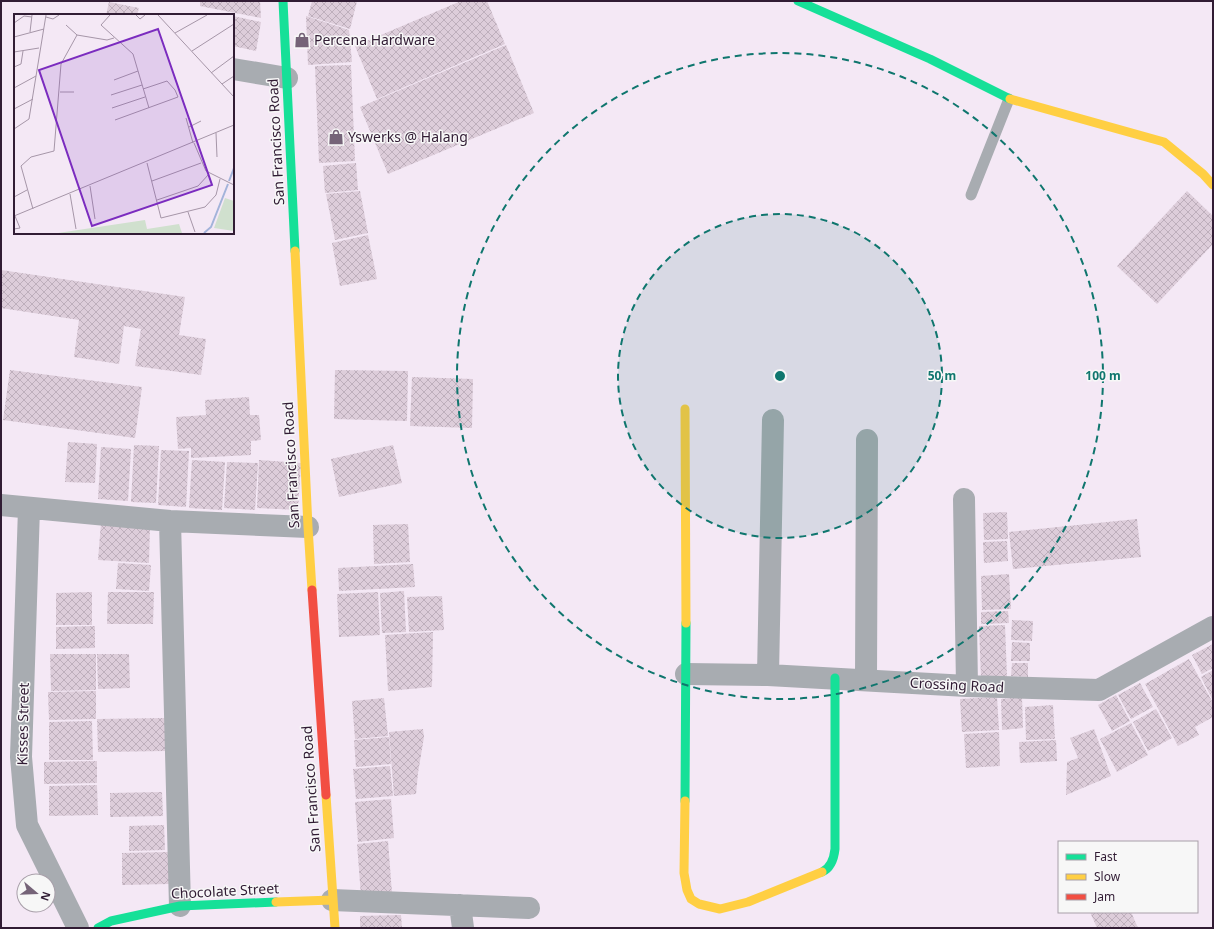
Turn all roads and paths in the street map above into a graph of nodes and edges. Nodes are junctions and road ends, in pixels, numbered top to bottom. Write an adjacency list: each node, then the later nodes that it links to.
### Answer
1 (283, 1): 4 (street, San Francisco Road)
2 (798, 1): 5 (street)
3 (234, 68): 4 (street)
4 (287, 78): 15 (street, San Francisco Road)
5 (1009, 99): 6 (street); 7 (lane)
6 (1213, 185)
7 (971, 195)
8 (684, 409): 17 (street)
9 (773, 420): 18 (street)
10 (867, 440): 20 (street)
11 (964, 498): 21 (street)
12 (1, 506): 13 (street)
13 (29, 508): 14 (street); 26 (street, Kisses Street)
14 (170, 521): 15 (street); 24 (street)
15 (308, 527): 22 (street, San Francisco Road)
16 (1213, 627): 21 (street, Crossing Road)
17 (686, 674): 18 (street, Crossing Road); 19 (street)
18 (768, 675): 19 (street, Crossing Road)
19 (835, 678): 20 (street, Crossing Road)
20 (866, 680): 21 (street, Crossing Road)
21 (967, 686)
22 (332, 900): 23 (street); 24 (street, Chocolate Street); 28 (street, San Francisco Road)
23 (460, 905): 25 (street); 29 (street)
24 (180, 906): 27 (street, Chocolate Street)
25 (529, 908)
26 (78, 928)
27 (98, 928)
28 (335, 928)
29 (463, 928)

